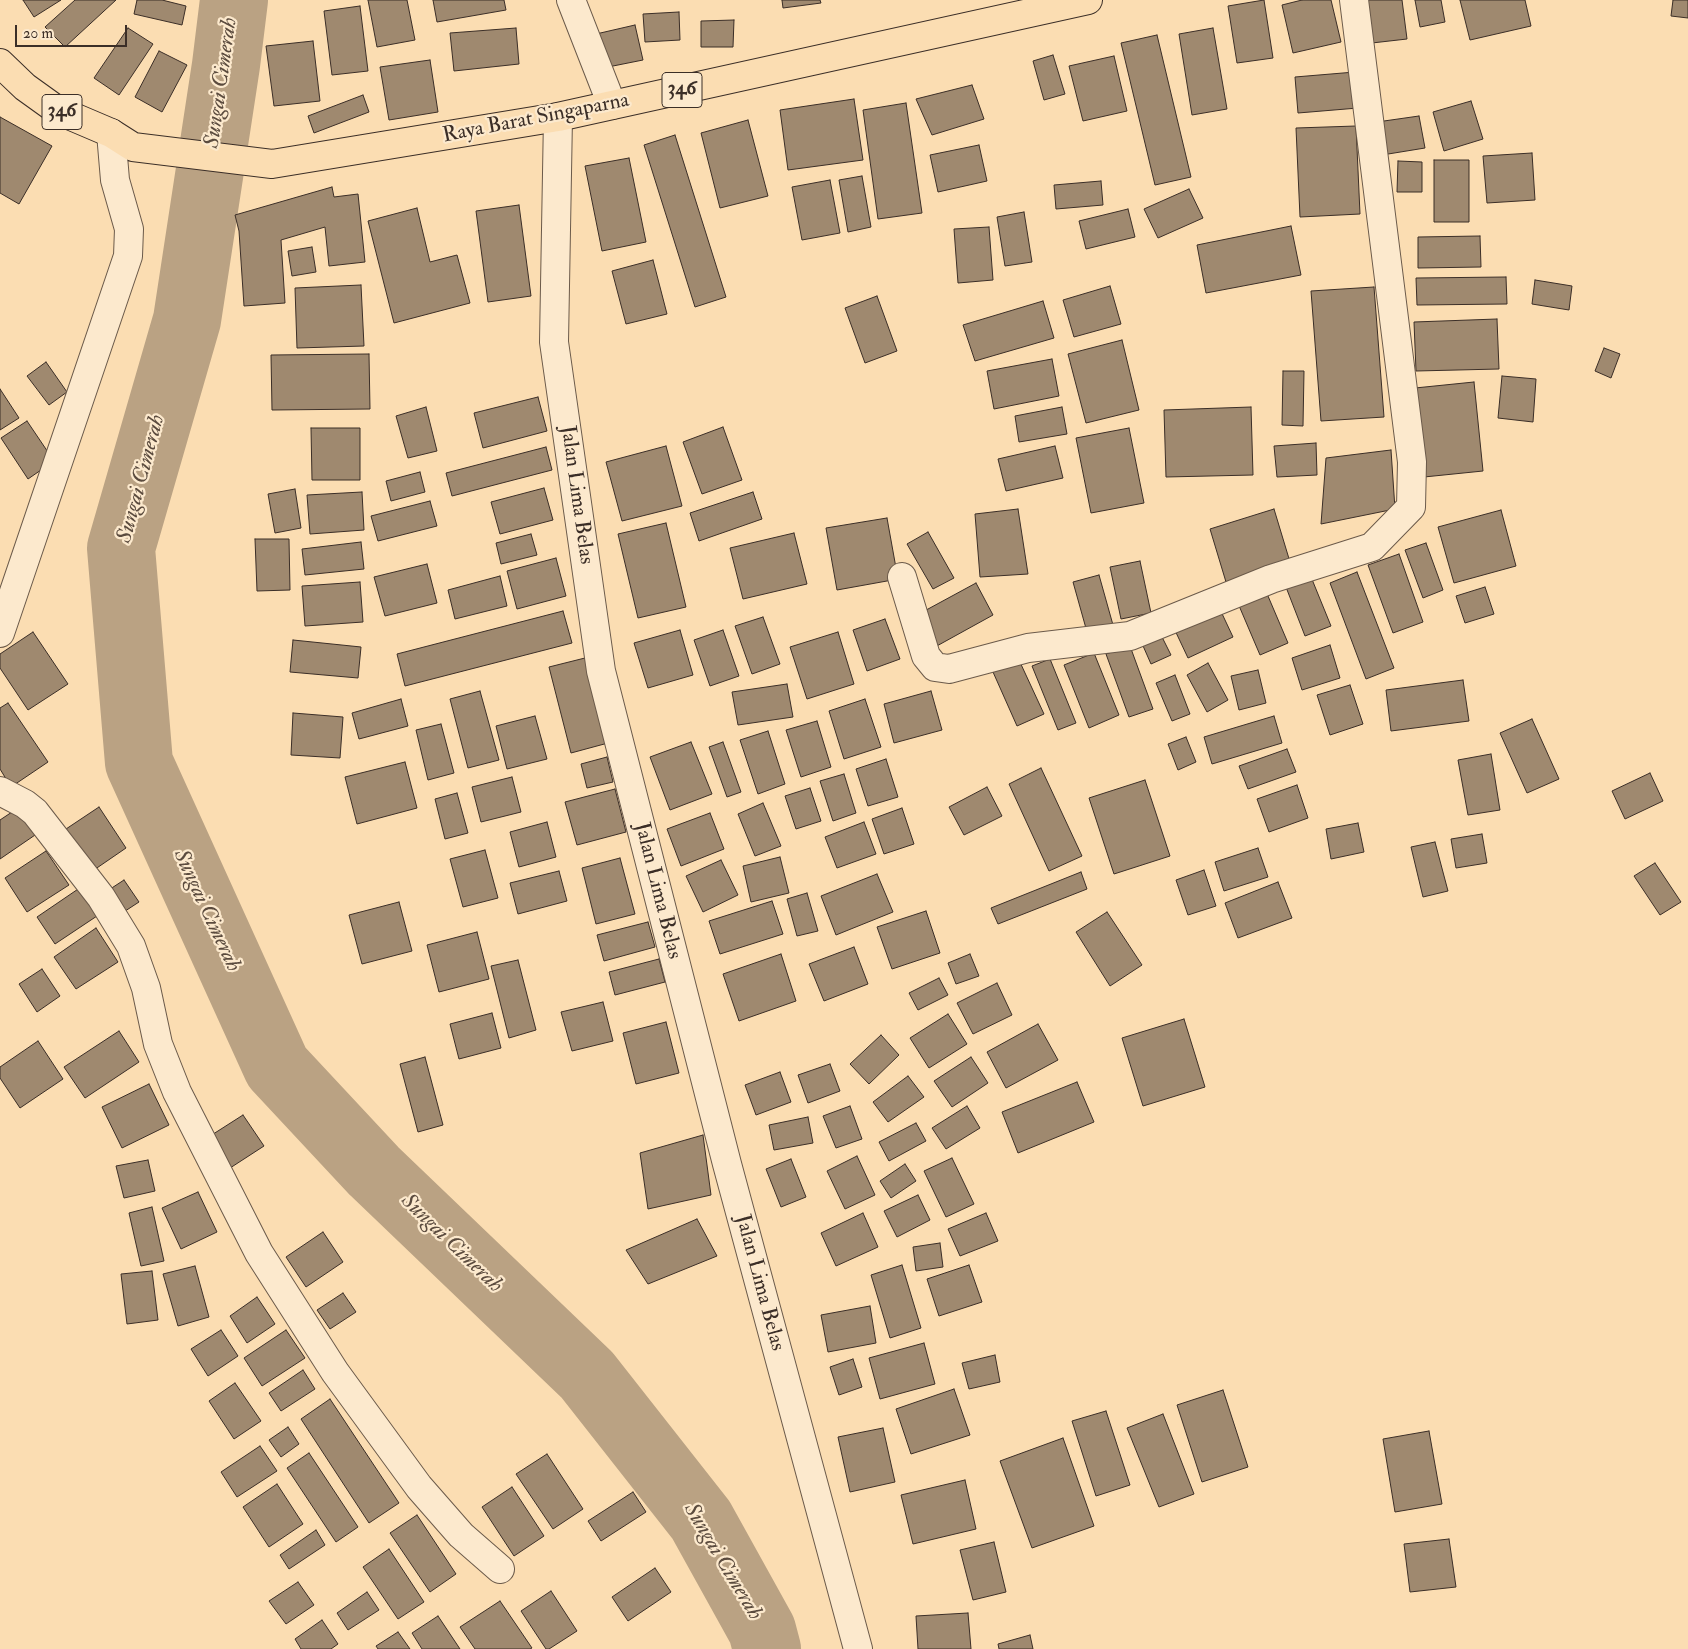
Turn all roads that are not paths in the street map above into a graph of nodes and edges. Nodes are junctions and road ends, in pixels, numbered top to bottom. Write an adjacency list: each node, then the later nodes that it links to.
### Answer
1 (571, 0): 5 (street)
2 (1088, 0): 5 (main road, Raya Barat Singaparna / 346)
3 (1354, 0): 8 (street)
4 (0, 63): 7 (main road, Raya Barat Singaparna / 346)
5 (612, 105): 6 (main road, Raya Barat Singaparna / 346)
6 (558, 117): 7 (main road, Raya Barat Singaparna / 346); 12 (street, Jalan Lima Belas)
7 (122, 140): 9 (street)
8 (902, 576)
9 (0, 633)
10 (0, 790): 11 (street)
11 (500, 1569)
12 (858, 1649)

